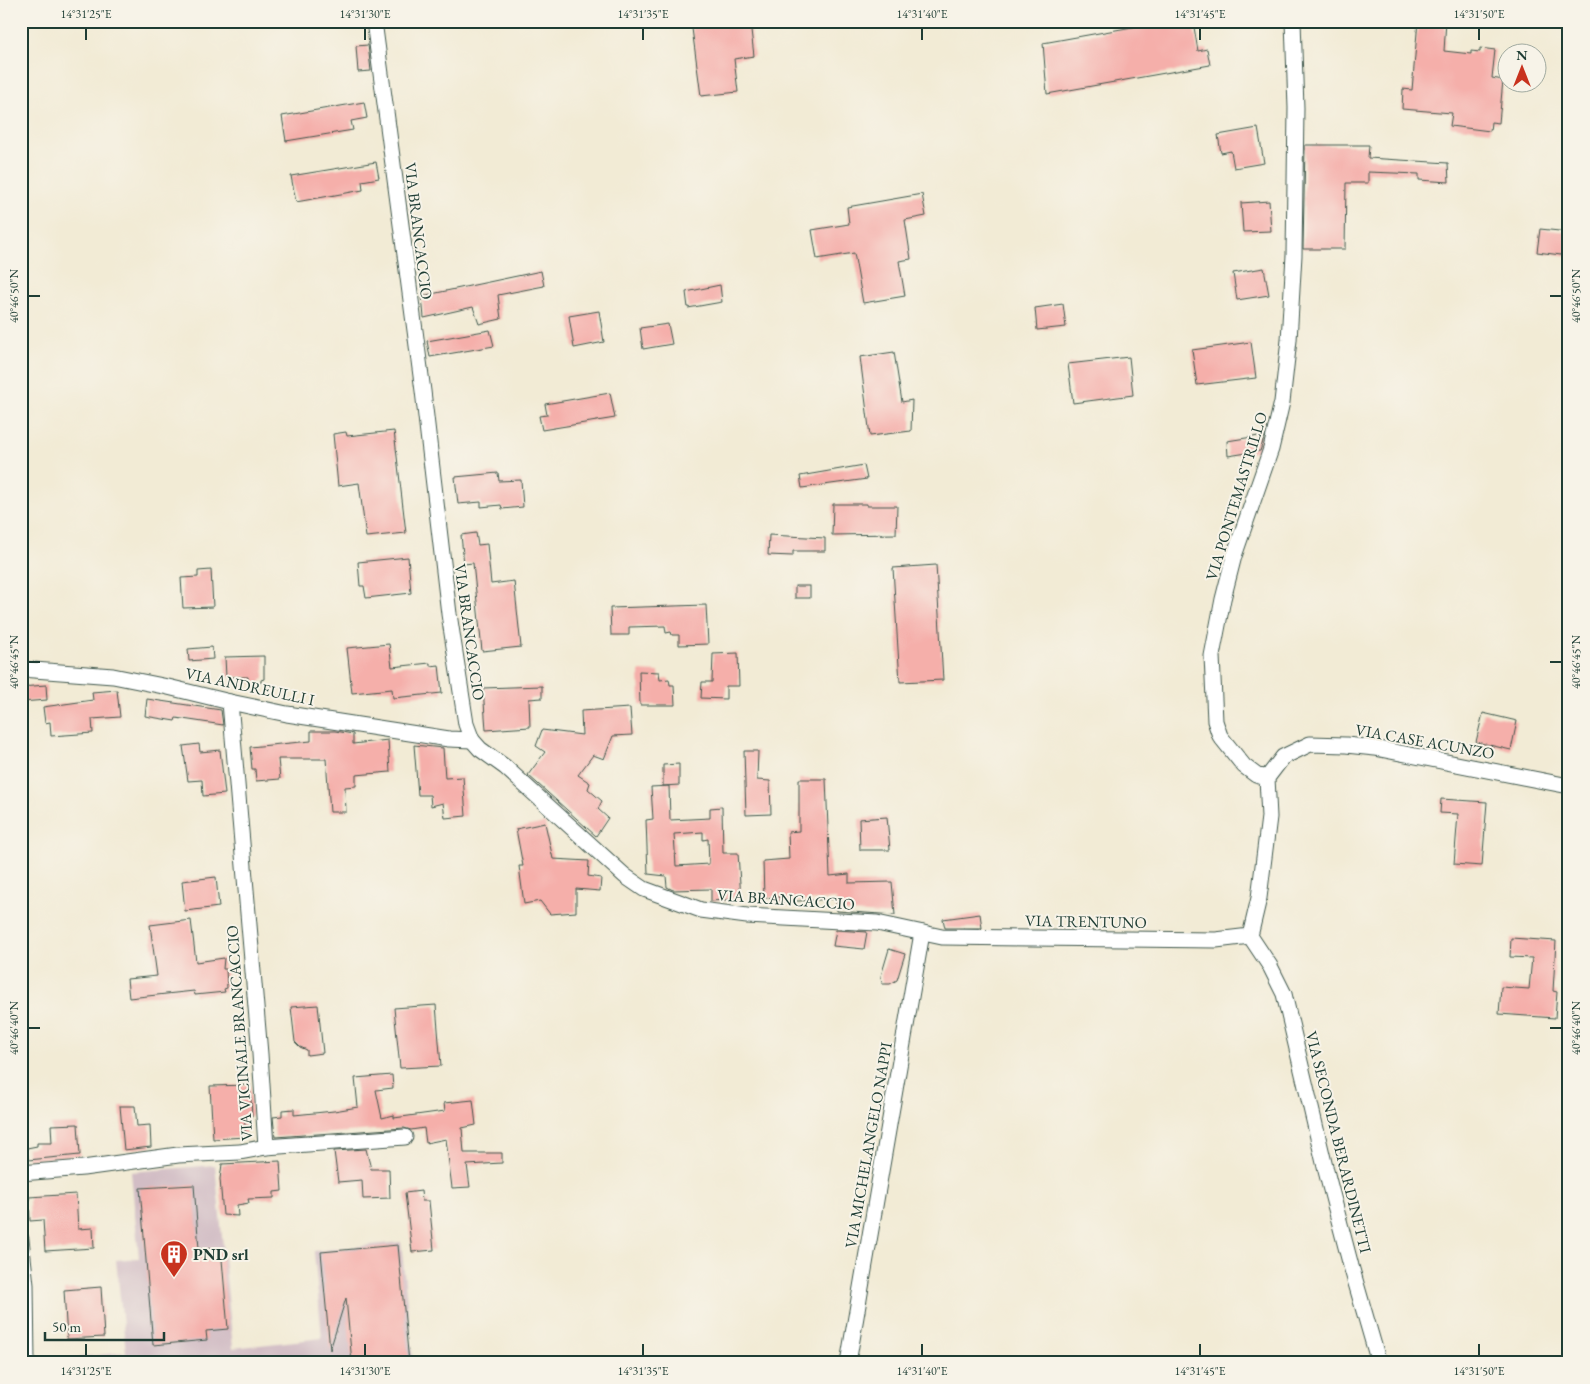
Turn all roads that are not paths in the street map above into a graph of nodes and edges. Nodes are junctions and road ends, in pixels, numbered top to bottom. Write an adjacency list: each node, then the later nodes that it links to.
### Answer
1 (374, 21): 5 (street, VIA BRANCACCIO)
2 (1293, 21): 6 (street, VIA PONTEMASTRILLO)
3 (21, 669): 4 (street, VIA ANDREULLI I)
4 (230, 702): 5 (street, VIA ANDREULLI I); 11 (street, VIA VICINALE BRANCACCIO)
5 (472, 740): 8 (street, VIA BRANCACCIO)
6 (1266, 778): 7 (street, VIA CASE ACUNZO); 9 (street)
7 (1569, 786)
8 (922, 934): 9 (street, VIA TRENTUNO); 15 (street, VIA MICHELANGELO NAPPI)
9 (1250, 936): 16 (street, VIA SECONDA BERARDINETTI)
10 (405, 1137): 11 (street)
11 (266, 1147): 12 (street, VIA VICINALE BRANCACCIO)
12 (21, 1173)
13 (21, 1239): 14 (street)
14 (27, 1363)
15 (848, 1363)
16 (1379, 1363)

